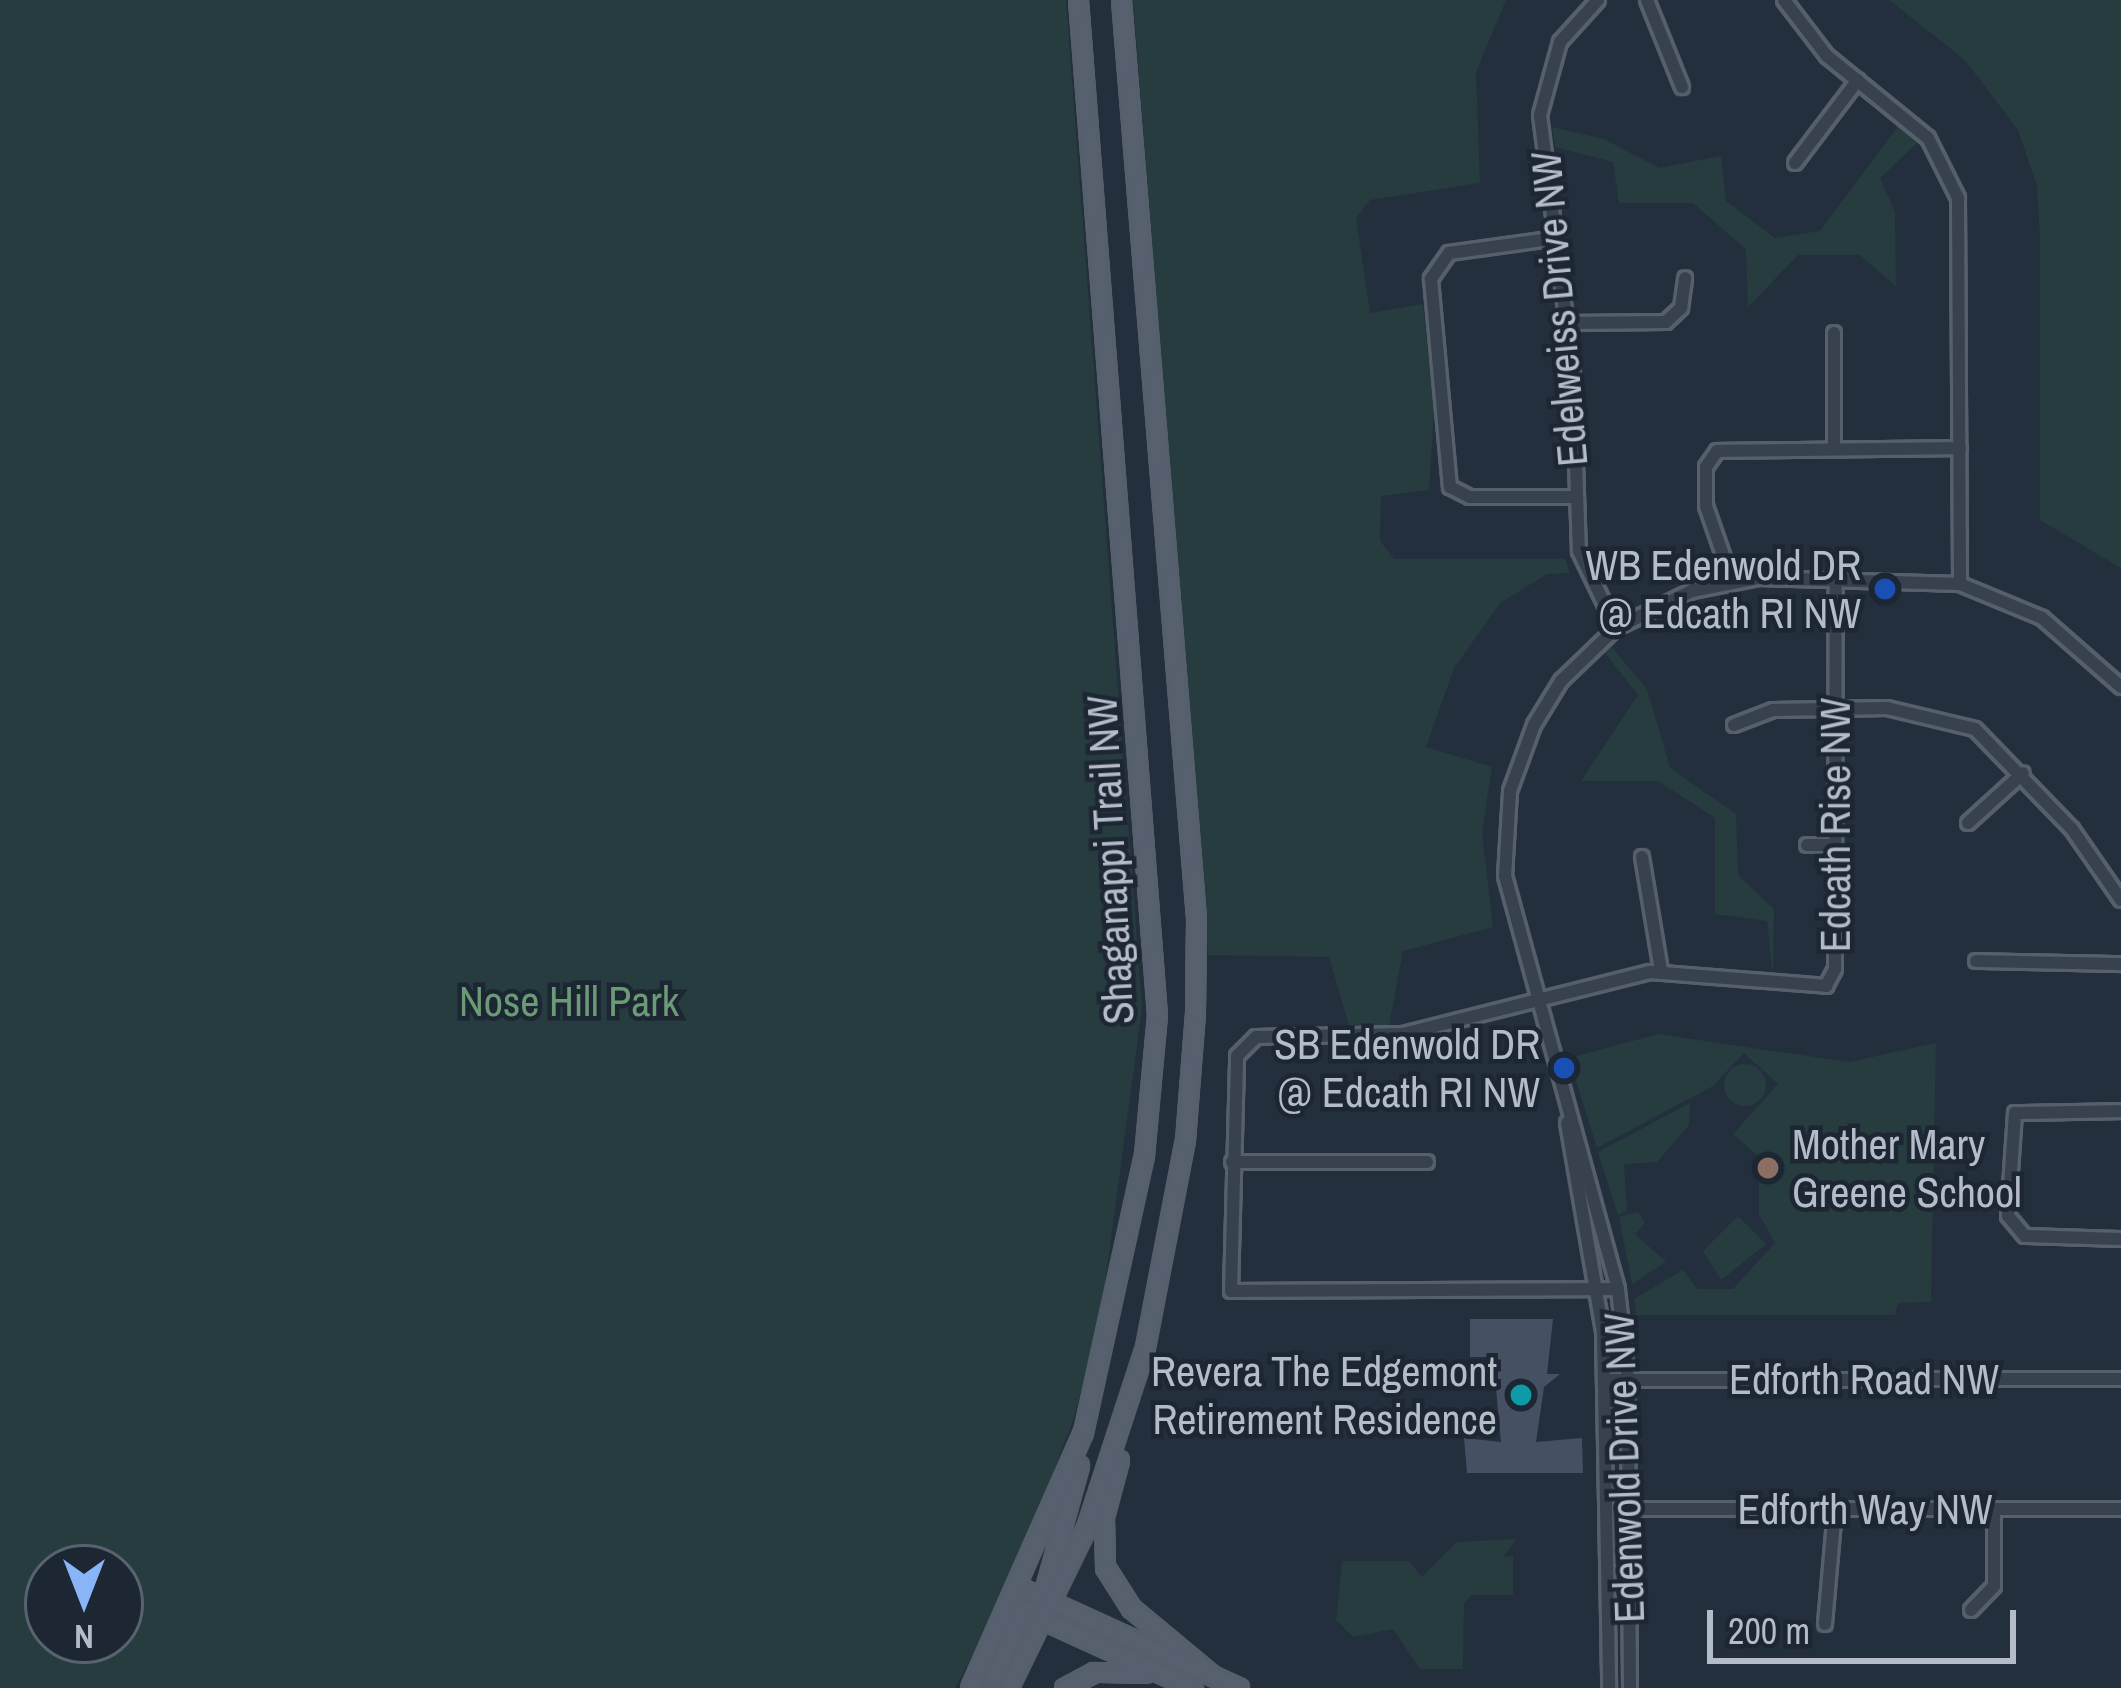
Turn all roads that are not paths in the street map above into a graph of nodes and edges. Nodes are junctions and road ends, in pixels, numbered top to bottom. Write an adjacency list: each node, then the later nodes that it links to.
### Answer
1 (1078, 0): 44 (main road, Shaganappi Trail NW)
2 (1121, 0): 43 (main road, Shaganappi Trail NW)
3 (1598, 0): 9 (street, Edelweiss Drive NW)
4 (1647, 0): 7 (street)
5 (1784, 0): 6 (street)
6 (1858, 80): 8 (street); 14 (street)
7 (1682, 87)
8 (1796, 163)
9 (1557, 238): 11 (street, Edelweiss Drive NW); 15 (street)
10 (1685, 278): 11 (street)
11 (1569, 323): 15 (street, Edelweiss Drive NW)
12 (1834, 333): 13 (street)
13 (1834, 448): 14 (street); 17 (street)
14 (1960, 448): 18 (street)
15 (1576, 497): 19 (street, Edelweiss Drive NW)
16 (1836, 578): 17 (street, Edenwold Drive NW); 18 (street, Edenwold Drive NW); 21 (street, Edcath Rise NW)
17 (1732, 581): 19 (street, Edenwold Drive NW)
18 (1960, 584): 20 (street, Edenwold Drive NW)
19 (1616, 628): 32 (street, Edenwold Drive NW)
20 (2121, 687)
21 (1835, 708): 22 (street); 23 (street); 26 (street, Edcath Rise NW)
22 (1734, 724)
23 (2023, 773): 24 (street); 28 (street)
24 (1968, 823)
25 (1808, 845): 26 (street)
26 (1835, 845): 31 (street, Edcath Rise NW)
27 (1642, 857): 31 (street)
28 (2121, 900)
29 (1976, 961): 30 (street)
30 (2121, 964)
31 (1661, 971): 32 (street, Edcath Rise NW)
32 (1534, 1002): 33 (street, Edenwold Drive NW); 35 (street, Edcath Rise NW)
33 (1566, 1111): 38 (street, Edenwold Drive NW); 39 (street, Edenwold Drive NW)
34 (2121, 1112): 37 (street)
35 (1232, 1162): 36 (street); 39 (street)
36 (1427, 1162)
37 (2121, 1239)
38 (1618, 1289): 39 (street); 42 (street, Edenwold Drive NW)
39 (1597, 1292): 41 (street, Edenwold Drive NW)
40 (2121, 1379): 42 (street, Edforth Road NW)
41 (1606, 1380): 42 (street, Edforth Road NW); 45 (street, Edenwold Drive NW)
42 (1628, 1380): 46 (street, Edenwold Drive NW)
43 (1132, 1394): 51 (main road, Shaganappi Trail NW); 56 (main road)
44 (1083, 1432): 50 (main road, Shaganappi Trail NW); 51 (main road)
45 (1609, 1509): 46 (street, Edforth Way NW); 63 (street, Edenwold Drive NW)
46 (1630, 1509): 47 (street, Edforth Way NW); 64 (street, Edenwold Drive NW)
47 (1835, 1509): 48 (street, Edforth Way NW); 55 (street)
48 (1994, 1509): 49 (street, Edforth Way NW); 53 (street)
49 (2121, 1509)
50 (1021, 1588): 51 (main road); 52 (main road, Shaganappi Trail NW)
51 (1047, 1600): 54 (main road, Shaganappi Trail NW); 56 (main road)
52 (1017, 1608): 54 (main road); 58 (main road, Shaganappi Trail NW); 59 (main road)
53 (1971, 1610)
54 (1043, 1621): 57 (main road); 60 (main road, Shaganappi Trail NW)
55 (1825, 1624)
56 (1214, 1676): 62 (main road)
57 (1188, 1686): 61 (main road)
58 (970, 1688)
59 (990, 1688)
60 (1008, 1688)
61 (1064, 1688)
62 (1238, 1688)
63 (1609, 1688)
64 (1630, 1688)

